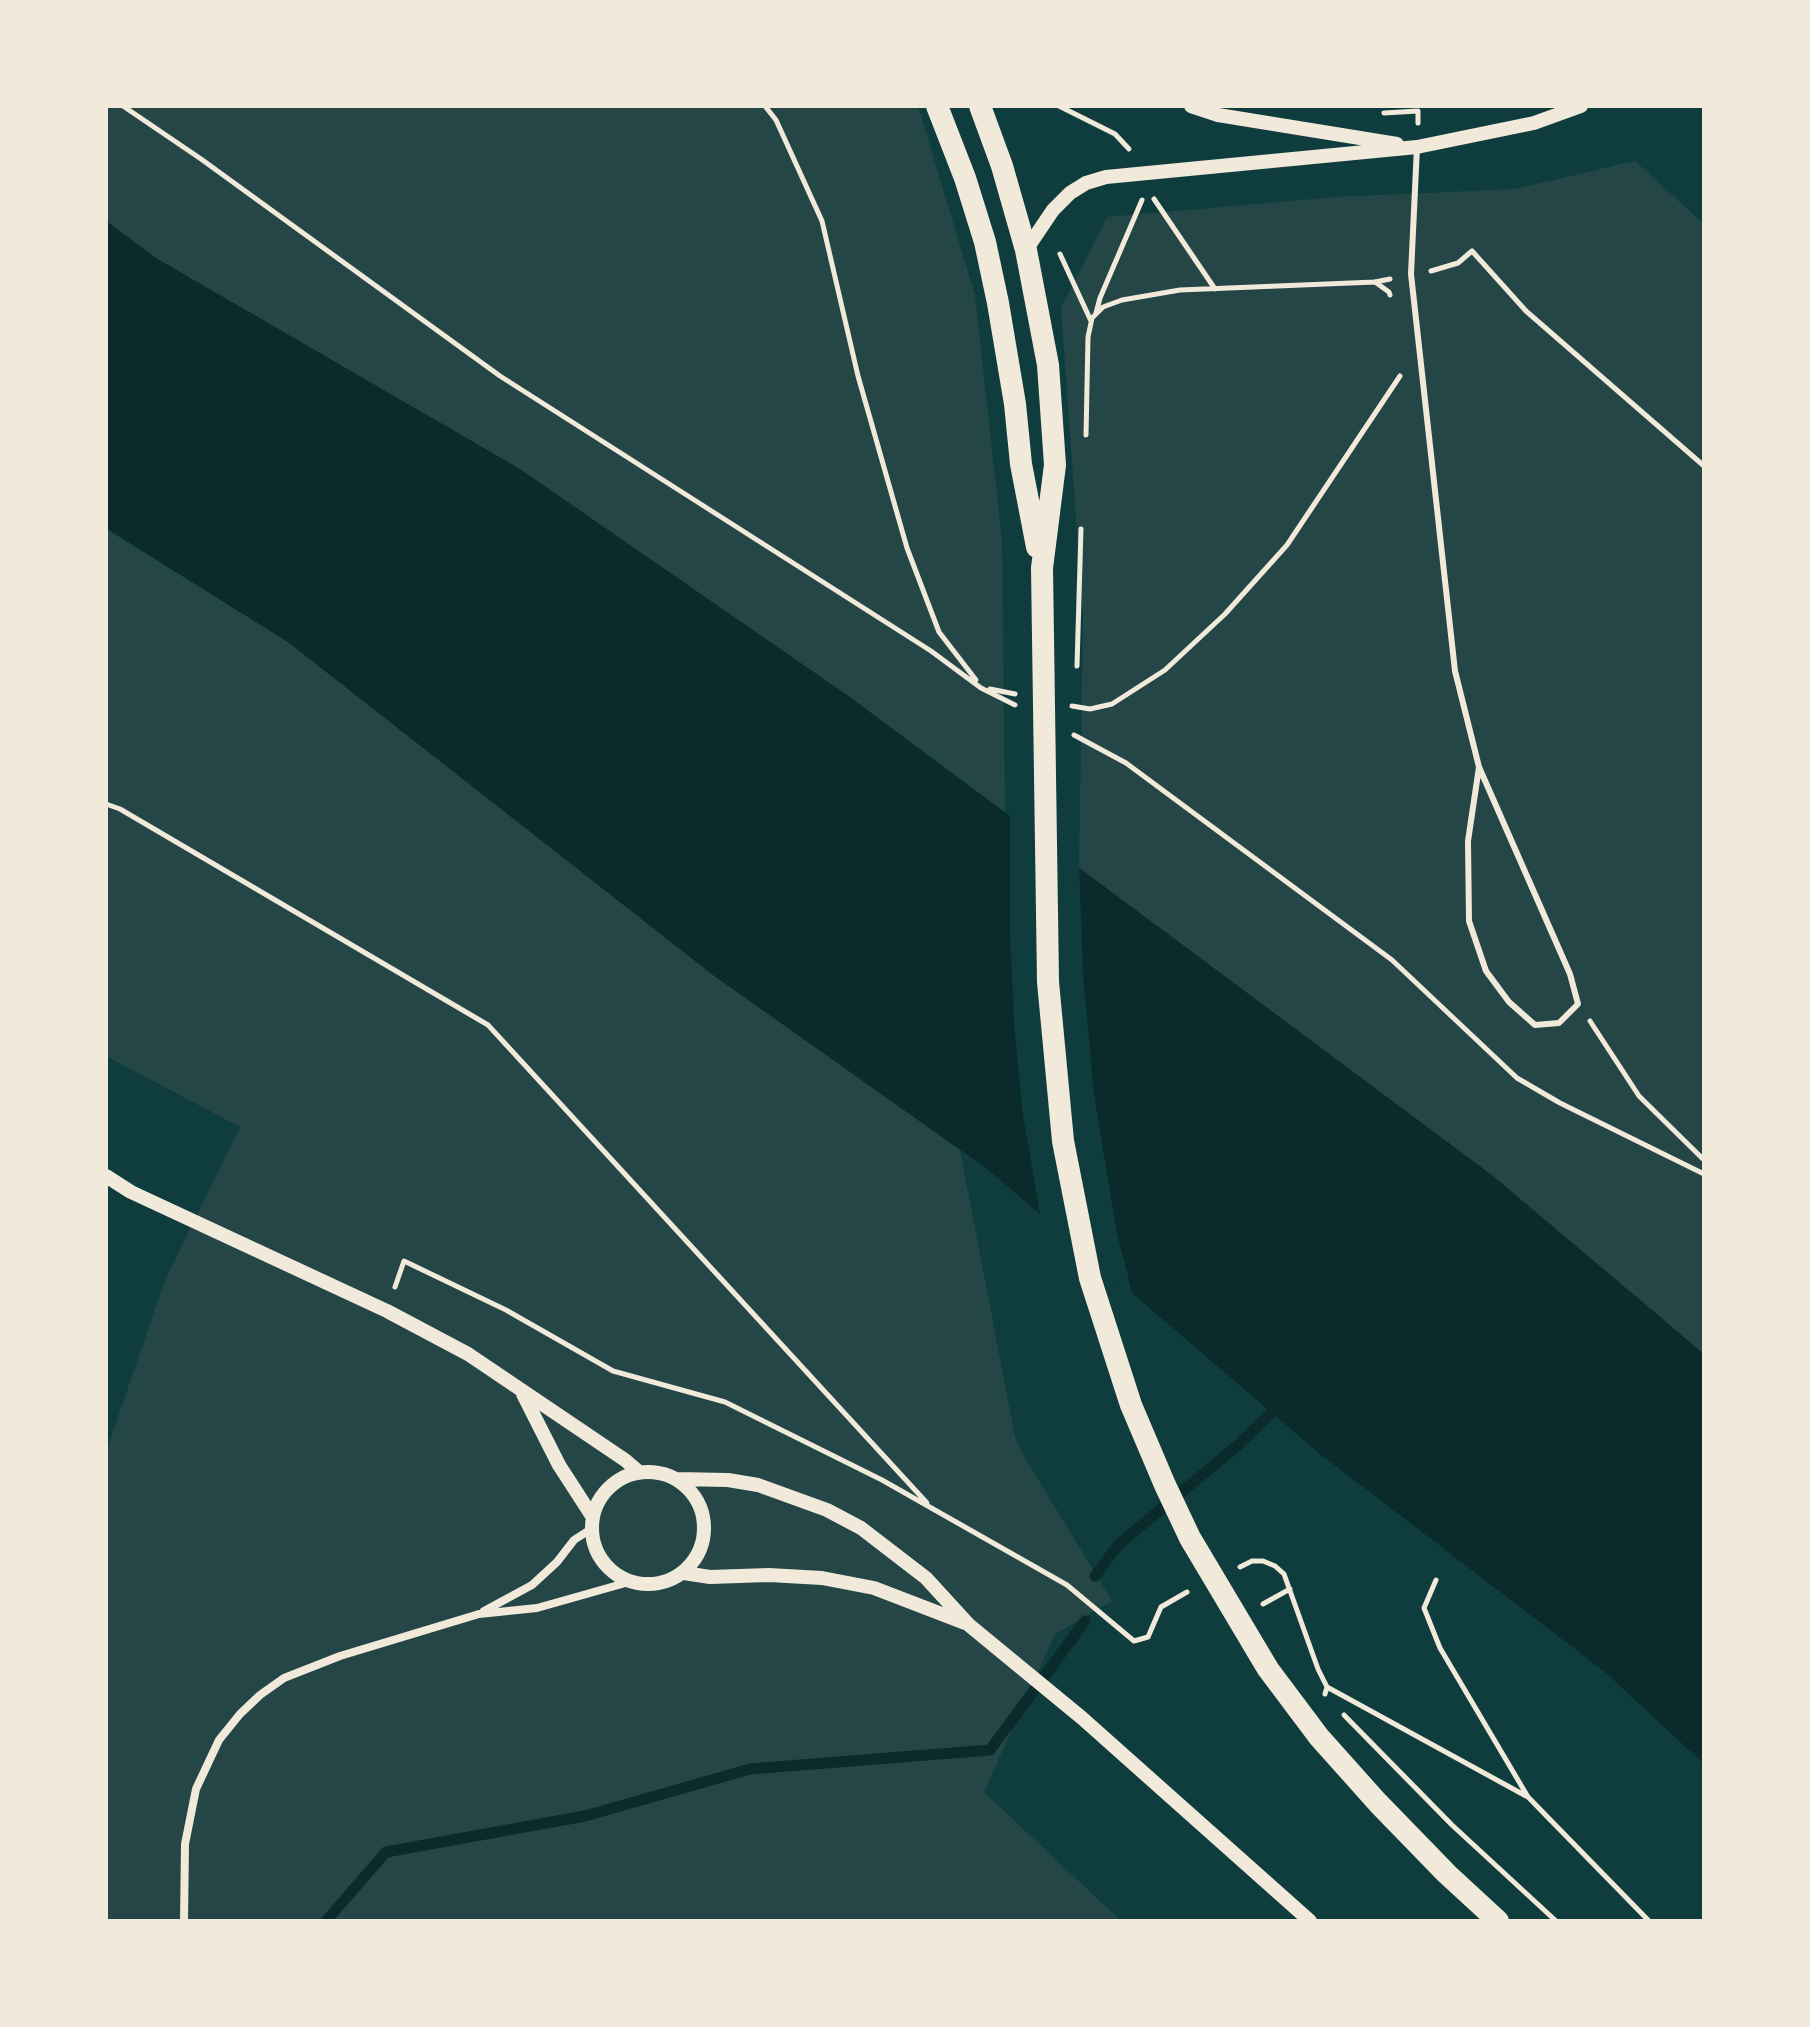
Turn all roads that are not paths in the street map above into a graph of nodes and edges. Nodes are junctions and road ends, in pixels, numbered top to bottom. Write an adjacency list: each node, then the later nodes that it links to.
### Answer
1 (937, 106): 7 (highway)
2 (980, 106): 6 (highway)
3 (1191, 106): 5 (street)
4 (1581, 106): 5 (street)
5 (1417, 147): 6 (street); 8 (lane)
6 (1026, 250): 7 (highway)
7 (1042, 568): 20 (highway)
8 (1479, 767): 8 (lane)
9 (106, 1176): 10 (street)
10 (522, 1392): 11 (street); 13 (street)
11 (639, 1472): 12 (street); 13 (street)
12 (676, 1479): 14 (street); 17 (street)
13 (592, 1522): 15 (street); 16 (street)
14 (684, 1573): 15 (street); 17 (street)
15 (629, 1582): 16 (street)
16 (479, 1614): 18 (street)
17 (969, 1625): 19 (street)
18 (184, 1921)
19 (1310, 1921)
20 (1498, 1921)

